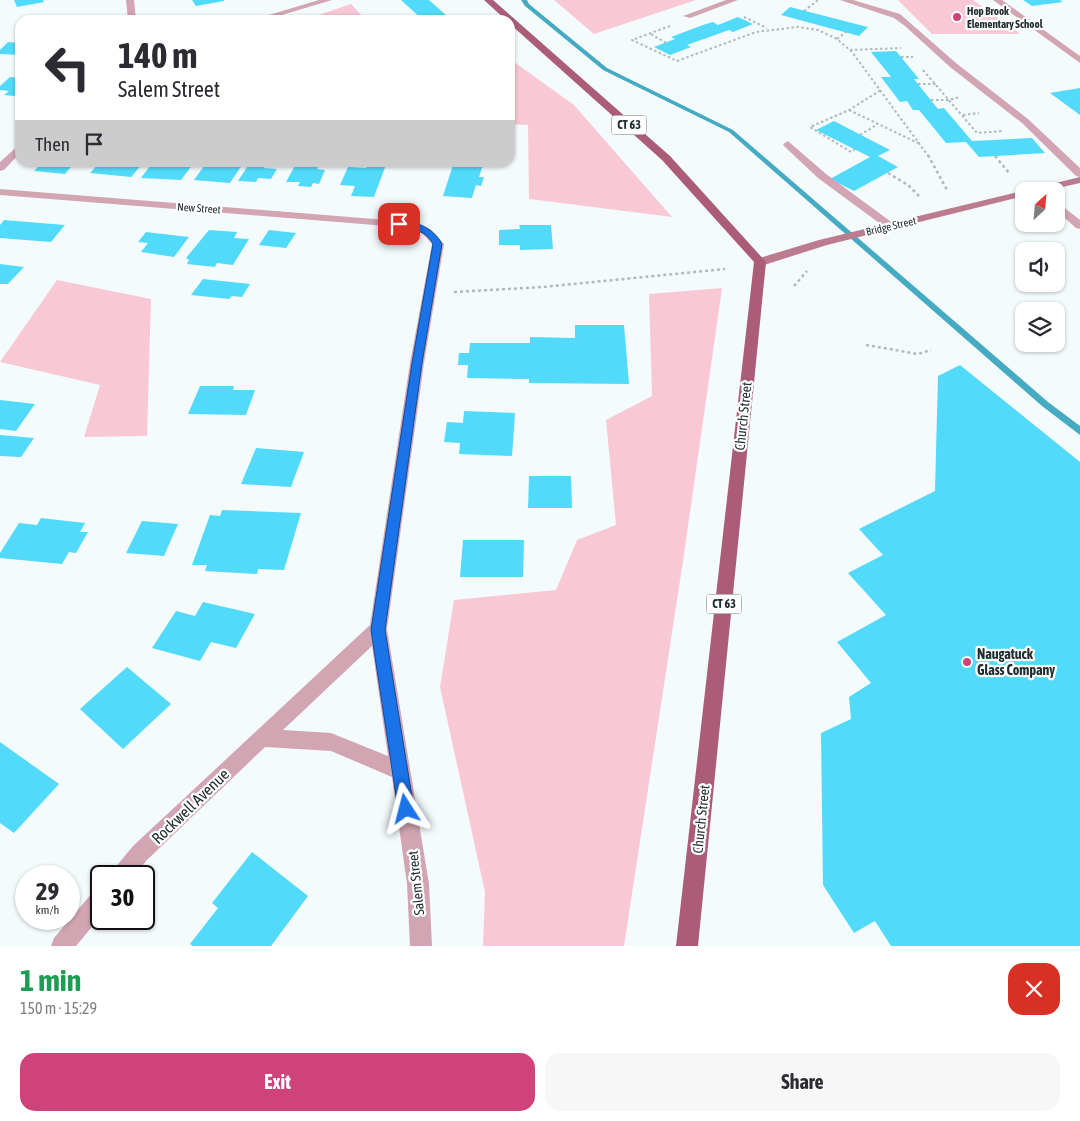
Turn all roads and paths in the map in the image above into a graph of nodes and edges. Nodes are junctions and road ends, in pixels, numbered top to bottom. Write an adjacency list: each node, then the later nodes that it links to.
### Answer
1 (130, 0): 9 (street)
2 (328, 0): 10 (street)
3 (488, 0): 11 (main road, CT 63)
4 (734, 0): 12 (street)
5 (818, 0): 8 (path)
6 (844, 0): 18 (street)
7 (997, 0): 20 (street)
8 (804, 11)
9 (132, 15)
10 (274, 15)
11 (505, 15)
12 (686, 16): 15 (path)
13 (515, 24): 44 (main road, CT 63)
14 (846, 32): 16 (path)
15 (650, 33): 16 (path); 17 (path)
16 (837, 39): 19 (path)
17 (666, 43)
18 (931, 44): 19 (path); 32 (street)
19 (850, 50): 21 (path)
20 (1080, 60)
21 (881, 90): 22 (path); 26 (path)
22 (848, 110): 23 (path); 27 (path)
23 (878, 124): 24 (path); 26 (path)
24 (860, 135)
25 (788, 144): 43 (street)
26 (921, 145): 38 (path)
27 (855, 150)
28 (15, 153): 30 (street)
29 (995, 156): 33 (path)
30 (0, 168)
31 (888, 172): 39 (path)
32 (1080, 174)
33 (1014, 177)
34 (1080, 180): 35 (main road)
35 (1065, 184)
36 (0, 192): 41 (street, New Street)
37 (1015, 195): 43 (main road, Bridge Street)
38 (950, 198)
39 (926, 202)
40 (1065, 212): 42 (street)
41 (399, 224): 46 (street, Salem Street)
42 (1079, 225)
43 (890, 226): 44 (main road, Bridge Street)
44 (760, 262): 56 (main road, Church Street / CT 63)
45 (725, 269): 46 (path)
46 (431, 293): 49 (street, Salem Street)
47 (866, 345): 48 (path)
48 (930, 350)
49 (378, 630): 50 (street, Rockwell Avenue); 51 (street, Salem Street)
50 (262, 738): 51 (street); 52 (street, Rockwell Avenue)
51 (400, 771): 55 (street, Salem Street)
52 (131, 865)
53 (90, 913): 54 (street)
54 (62, 946)
55 (421, 946)
56 (688, 946)

